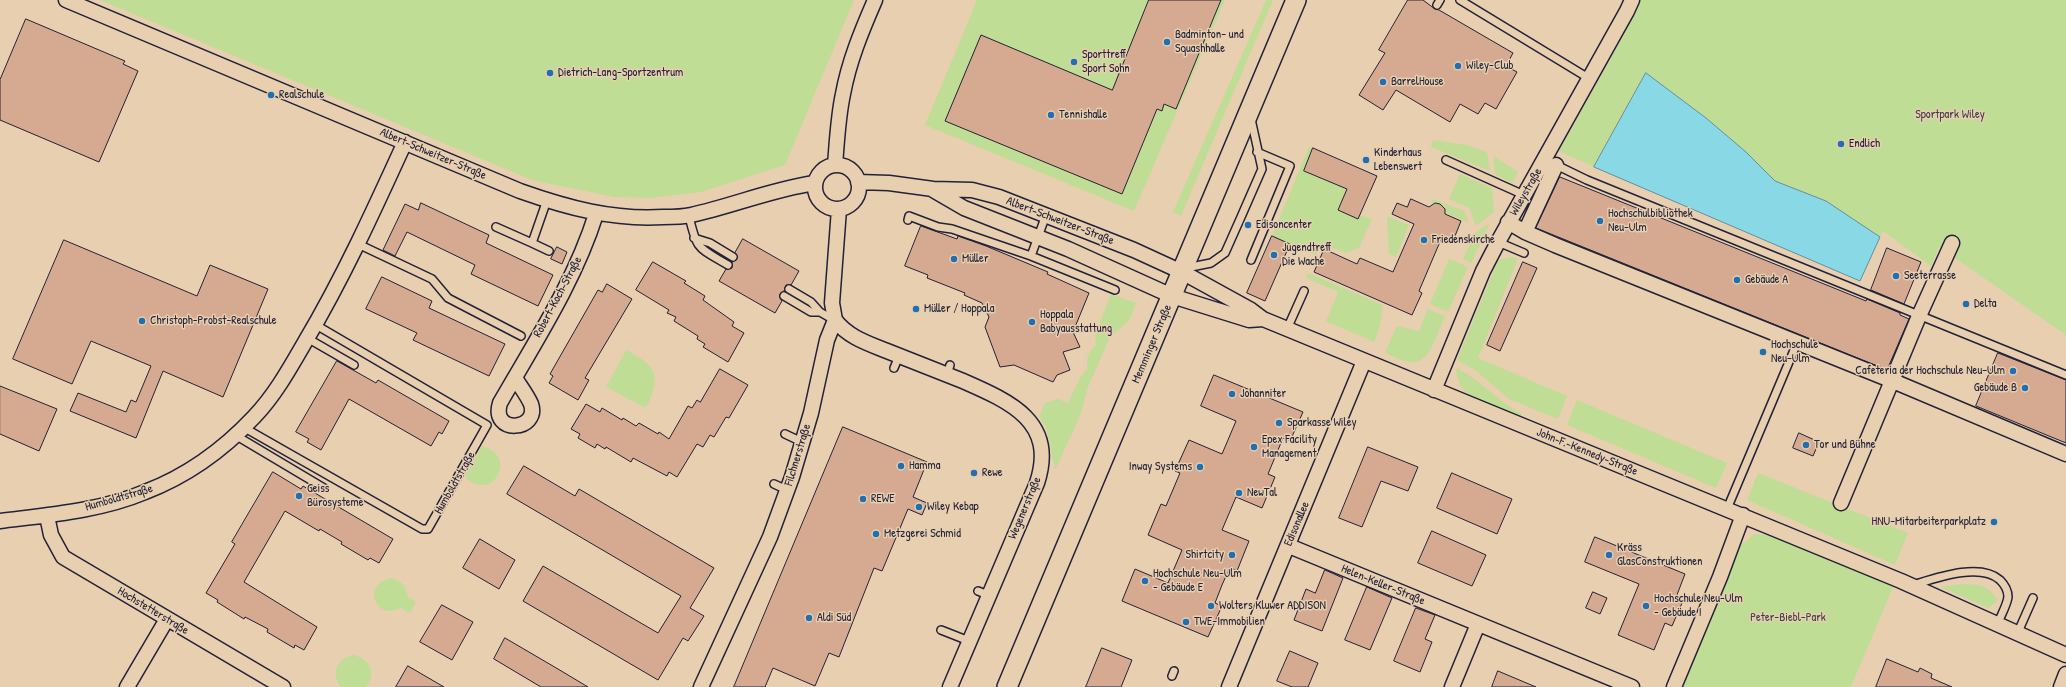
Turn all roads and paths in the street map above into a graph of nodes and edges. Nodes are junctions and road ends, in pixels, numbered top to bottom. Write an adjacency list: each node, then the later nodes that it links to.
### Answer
1 (66, 0): 8 (street, Albert-Schweitzer-Straße)
2 (874, 0): 12 (street)
3 (1296, 0): 7 (main road, Memminger Straße)
4 (1460, 0): 6 (lane)
5 (1632, 0): 6 (street, Wileystraße)
6 (1590, 79): 11 (street, Wileystraße)
7 (1250, 111): 9 (lane); 38 (main road, Memminger Straße)
8 (405, 142): 17 (street, Albert-Schweitzer-Straße); 31 (street, Humboldtstraße)
9 (1257, 152): 36 (lane); 38 (lane)
10 (1446, 160): 16 (lane)
11 (1550, 162): 16 (street, Wileystraße); 25 (street); 45 (lane)
12 (835, 165): 13 (street); 14 (street)
13 (858, 182): 15 (street, Albert-Schweitzer-Straße); 18 (street)
14 (815, 183): 18 (street); 21 (street, Albert-Schweitzer-Straße)
15 (933, 189): 20 (street, Albert-Schweitzer-Straße); 26 (street, Albert-Schweitzer-Straße)
16 (1524, 195): 23 (street, Wileystraße)
17 (548, 200): 19 (street, Albert-Schweitzer-Straße); 29 (lane)
18 (839, 209): 47 (street, Filchnerstraße)
19 (596, 214): 21 (street, Albert-Schweitzer-Straße); 56 (street, Robert-Koch-Straße)
20 (1046, 215): 26 (lane); 38 (street, Albert-Schweitzer-Straße)
21 (689, 216): 27 (lane)
22 (908, 220): 34 (lane)
23 (1508, 222): 25 (street); 28 (street, Wileystraße)
24 (496, 227): 29 (lane)
25 (1524, 232): 52 (street)
26 (1038, 237): 34 (lane); 43 (street, Albert-Schweitzer-Straße)
27 (694, 238): 35 (lane); 37 (lane)
28 (1498, 242): 33 (lane); 58 (street, Wileystraße)
29 (532, 243): 32 (lane)
30 (1952, 243): 45 (street)
31 (358, 244): 48 (street, Humboldtstraße); 50 (lane)
32 (548, 251)
33 (1524, 253)
34 (1031, 256): 40 (lane)
35 (733, 257)
36 (1251, 260)
37 (728, 265)
38 (1183, 270): 43 (main road, Memminger Straße); 46 (street, John-F.-Kennedy-Straße)
39 (789, 289): 44 (lane)
40 (1115, 290)
41 (1304, 290): 49 (lane)
42 (784, 296): 44 (lane)
43 (1172, 296): 46 (street, John-F.-Kennedy-Straße); 86 (main road, Memminger Straße)
44 (820, 312): 47 (lane)
45 (1919, 316): 55 (lane); 57 (street)
46 (1263, 319): 49 (street, John-F.-Kennedy-Straße)
47 (835, 320): 61 (street, Filchnerstraße); 79 (street, Wegenerstraße)
48 (316, 325): 51 (street, Humboldtstraße); 59 (lane, Humboldtstraße)
49 (1288, 329): 53 (street, John-F.-Kennedy-Straße)
50 (521, 336)
51 (307, 338): 54 (lane); 59 (street, Humboldtstraße)
52 (1797, 343): 57 (street); 67 (lane)
53 (1364, 361): 58 (street, John-F.-Kennedy-Straße); 71 (street, Edisonallee)
54 (354, 365)
55 (2066, 375)
56 (515, 378)
57 (1892, 381): 62 (street); 66 (street)
58 (1434, 390): 67 (street, John-F.-Kennedy-Straße)
59 (239, 431): 64 (lane); 69 (street, Humboldtstraße)
60 (785, 434): 61 (lane)
61 (802, 442): 65 (street, Filchnerstraße)
62 (2066, 454)
63 (774, 484): 65 (lane)
64 (324, 488)
65 (787, 490): 84 (street, Filchnerstraße)
66 (1840, 503)
67 (1727, 509): 68 (street, John-F.-Kennedy-Straße)
68 (1743, 515): 72 (street, John-F.-Kennedy-Straße); 90 (street)
69 (47, 516): 70 (street, Humboldtstraße); 74 (street, Hochstetterstraße)
70 (0, 521)
71 (1289, 546): 76 (street, Helen-Keller-Straße); 87 (street, Edisonallee)
72 (1911, 585): 75 (street, John-F.-Kennedy-Straße); 75 (lane)
73 (2034, 598): 78 (lane)
74 (167, 619): 82 (street); 83 (street, Hochstetterstraße)
75 (1998, 623): 78 (street, John-F.-Kennedy-Straße)
76 (1478, 624): 88 (street); 89 (street, Helen-Keller-Straße)
77 (941, 630): 79 (lane)
78 (2018, 632): 80 (street, John-F.-Kennedy-Straße)
79 (969, 641): 85 (street, Wegenerstraße)
80 (2066, 654)
81 (2066, 674): 91 (street)
82 (127, 687)
83 (283, 687)
84 (701, 687)
85 (950, 687)
86 (1007, 687)
87 (1229, 687)
88 (1452, 687)
89 (1632, 687)
90 (1674, 687)
91 (2061, 687)

